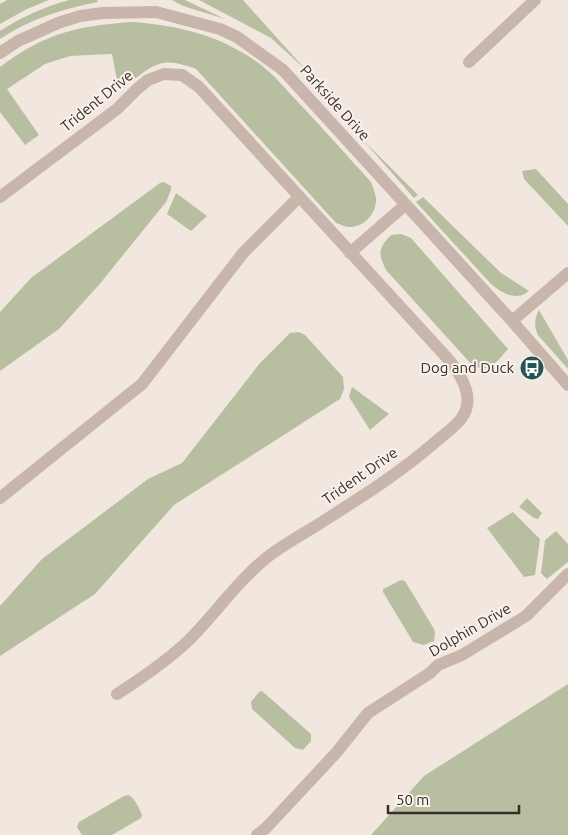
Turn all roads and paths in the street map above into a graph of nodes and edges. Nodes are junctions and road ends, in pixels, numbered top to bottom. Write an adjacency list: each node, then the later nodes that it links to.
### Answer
1 (535, 0): 3 (street)
2 (0, 53): 6 (street, Parkside Drive)
3 (469, 62)
4 (0, 197): 5 (street, Trident Drive)
5 (299, 197): 7 (street, Trident Drive); 11 (street)
6 (405, 205): 7 (street); 9 (street, Parkside Drive)
7 (350, 253): 13 (street, Trident Drive)
8 (568, 273): 9 (street)
9 (512, 321): 10 (street, Parkside Drive)
10 (568, 385)
11 (0, 498)
12 (568, 574): 14 (street, Dolphin Drive)
13 (116, 694)
14 (257, 835)

